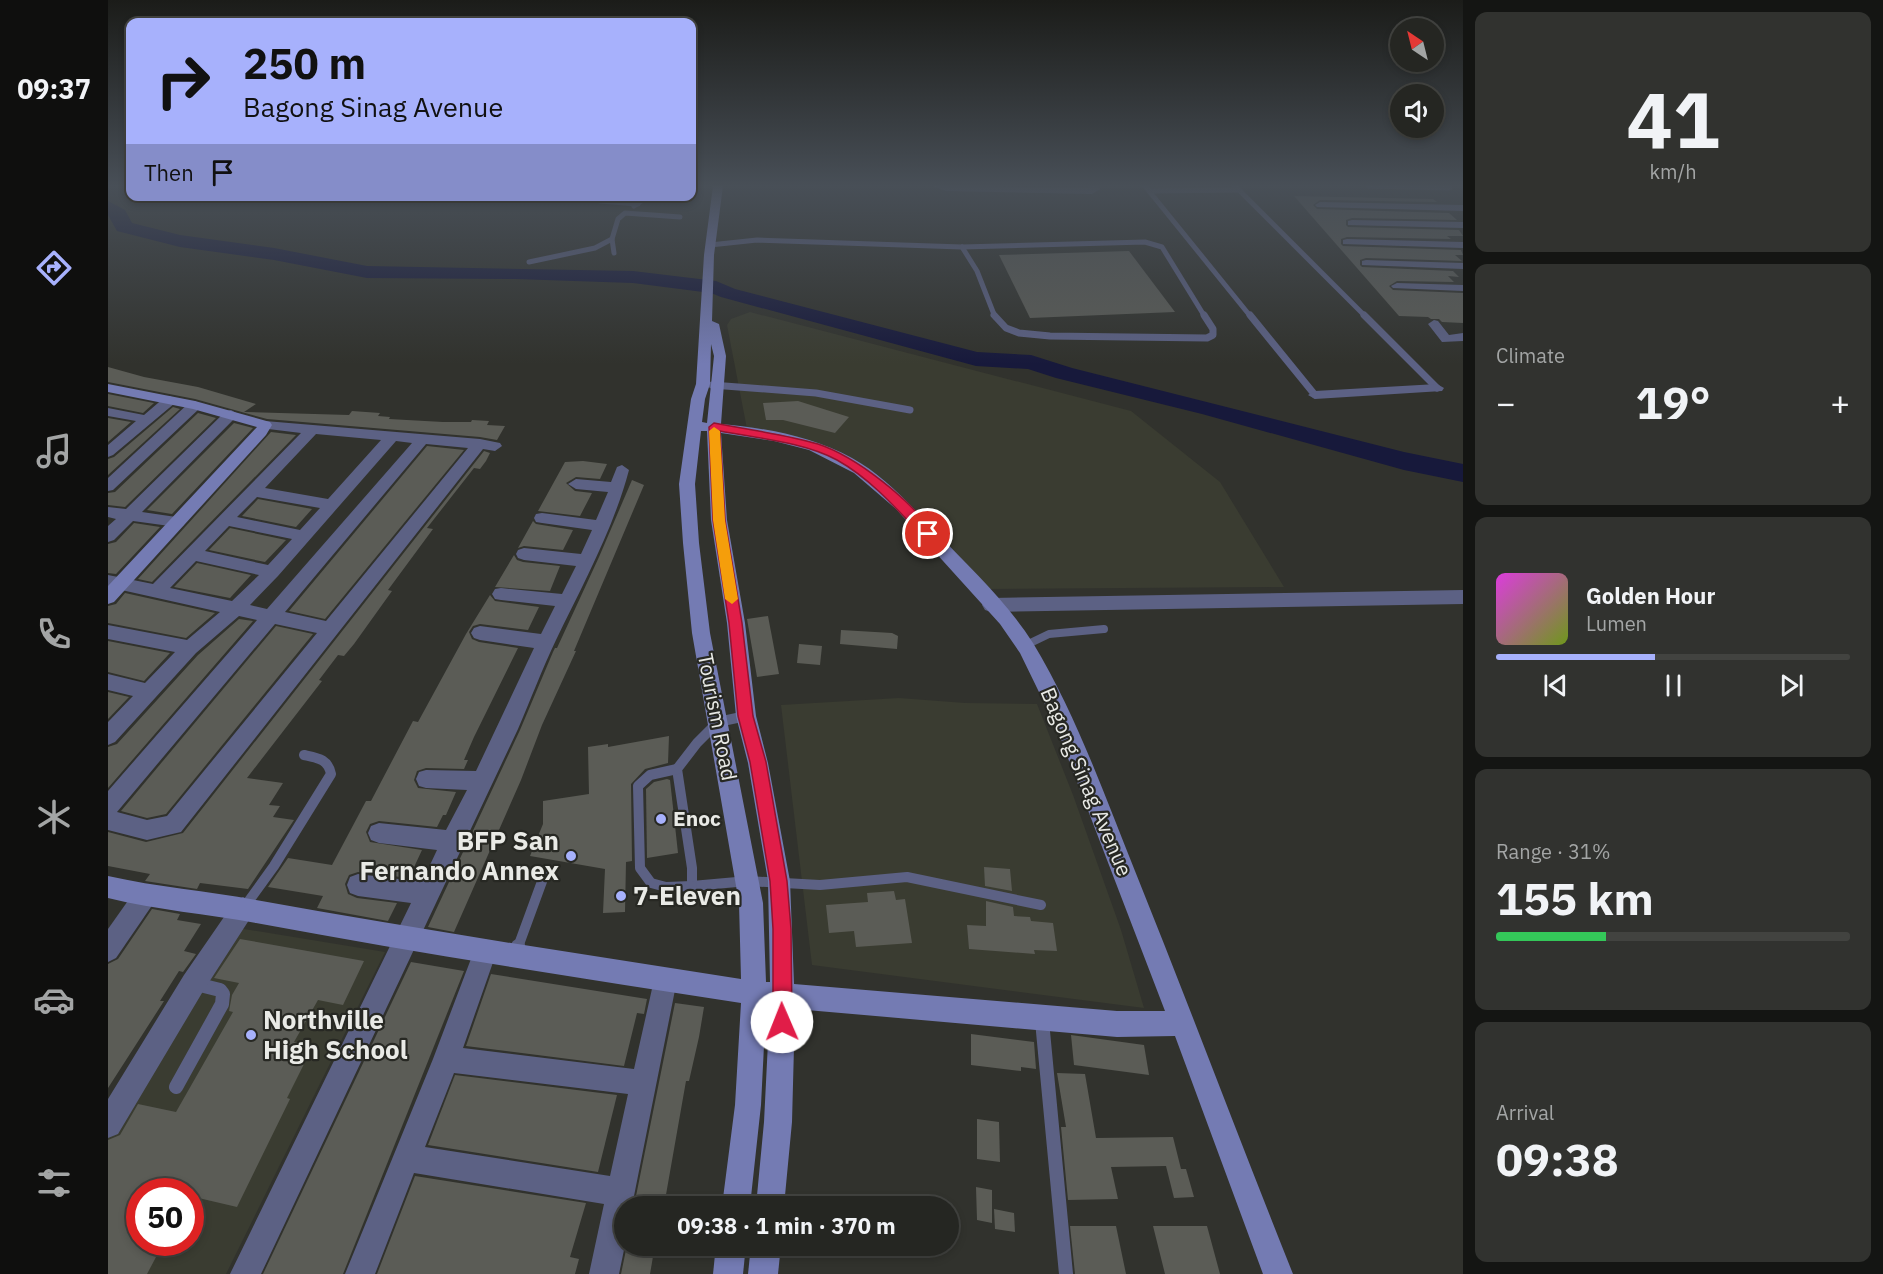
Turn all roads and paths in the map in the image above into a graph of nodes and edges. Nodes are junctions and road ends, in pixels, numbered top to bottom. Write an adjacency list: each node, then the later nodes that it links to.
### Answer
1 (600, 245): 13 (lane)
2 (613, 245): 12 (lane)
3 (714, 245): 11 (main road)
4 (733, 245): 11 (lane)
5 (949, 245): 10 (lane)
6 (1040, 245): 10 (lane)
7 (1155, 245): 10 (lane)
8 (1193, 245): 25 (lane)
9 (1294, 245): 24 (lane)
10 (962, 248)
11 (713, 250): 19 (main road)
12 (614, 253)
13 (530, 262)
14 (1366, 263): 15 (street)
15 (1463, 266)
16 (1397, 286): 17 (street)
17 (1463, 288)
18 (1434, 324): 20 (street)
19 (709, 328): 21 (main road, Tourism Road); 22 (main road, Tourism Road)
20 (1463, 337)
21 (703, 384): 22 (lane); 33 (main road, Tourism Road)
22 (718, 386): 28 (lane); 34 (main road, Tourism Road)
23 (108, 388): 26 (main road)
24 (1437, 388): 25 (street)
25 (1315, 395)
26 (170, 400): 27 (main road); 31 (street)
27 (195, 405): 30 (main road); 40 (street)
28 (910, 410)
29 (108, 412): 31 (street)
30 (231, 414): 32 (main road); 44 (street)
31 (145, 419): 38 (street)
32 (265, 425): 35 (street); 47 (main road)
33 (694, 426): 34 (main road, Bagong Sinag Avenue); 74 (main road, Tourism Road)
34 (714, 427): 61 (main road, Bagong Sinag Avenue); 73 (main road, Tourism Road)
35 (312, 430): 36 (street); 41 (street)
36 (391, 438): 37 (street); 42 (street)
37 (423, 439): 63 (street); 64 (street)
38 (110, 449)
39 (576, 484): 48 (street)
40 (108, 486)
41 (253, 491): 42 (street); 46 (street)
42 (330, 505): 50 (street)
43 (108, 512): 44 (street)
44 (129, 514): 47 (street); 49 (street)
45 (542, 518): 48 (street)
46 (224, 520): 50 (street); 51 (street)
47 (177, 522): 55 (main road)
48 (601, 526): 53 (street)
49 (108, 536)
50 (304, 536): 54 (street)
51 (192, 554): 54 (street); 56 (street)
52 (524, 554): 53 (street)
53 (587, 561): 60 (street)
54 (272, 573): 62 (street)
55 (114, 583): 56 (street); 58 (main road)
56 (156, 592): 62 (street)
57 (501, 594): 60 (street)
58 (108, 597)
59 (1463, 597): 61 (street)
60 (566, 601): 68 (street)
61 (992, 605): 69 (main road, Bagong Sinag Avenue)
62 (236, 608): 63 (street); 70 (street)
63 (273, 615): 64 (street); 80 (street)
64 (330, 628): 81 (street)
65 (1104, 629): 69 (lane)
66 (108, 632): 70 (street)
67 (480, 633): 68 (street)
68 (546, 642): 79 (street)
69 (1024, 646): 103 (main road, Bagong Sinag Avenue)
70 (190, 648): 72 (street)
71 (108, 682): 72 (street)
72 (148, 692): 75 (street)
73 (746, 716): 74 (lane); 86 (main road, Tourism Road)
74 (718, 722): 77 (lane); 85 (main road, Tourism Road)
75 (108, 736)
76 (304, 755): 93 (lane)
77 (677, 770): 88 (lane); 88 (lane)
78 (426, 779): 79 (street)
79 (483, 781): 83 (street)
80 (108, 807)
81 (108, 820)
82 (379, 833): 83 (street)
83 (452, 841): 90 (street)
84 (544, 876): 97 (lane)
85 (748, 881): 86 (lane); 88 (lane); 100 (main road, Tourism Road)
86 (779, 881): 92 (lane); 101 (main road, Tourism Road)
87 (358, 885): 90 (street)
88 (692, 886)
89 (108, 887): 91 (main road)
90 (428, 894): 94 (street)
91 (145, 896): 93 (main road); 95 (street)
92 (1041, 905)
93 (243, 909): 94 (main road); 99 (street)
94 (407, 939): 96 (main road); 114 (street)
95 (108, 950)
96 (485, 951): 97 (main road); 104 (street)
97 (514, 956): 98 (main road)
98 (665, 980): 100 (main road); 105 (street)
99 (193, 984): 106 (lane); 107 (street)
100 (754, 993): 101 (main road); 110 (main road, Tourism Road)
101 (782, 996): 102 (main road); 111 (main road, Tourism Road)
102 (1042, 1018): 103 (main road); 119 (lane)
103 (1184, 1023): 120 (main road, Bagong Sinag Avenue)
104 (446, 1059): 105 (street); 108 (street)
105 (644, 1083): 109 (street)
106 (176, 1087)
107 (108, 1124)
108 (407, 1158): 109 (street); 115 (street)
109 (621, 1192): 116 (street)
110 (737, 1196)
111 (771, 1196)
112 (730, 1256): 117 (main road)
113 (765, 1256): 118 (main road)
114 (245, 1274)
115 (360, 1274)
116 (604, 1274)
117 (728, 1274)
118 (763, 1274)
119 (1066, 1274)
120 (1278, 1274)

